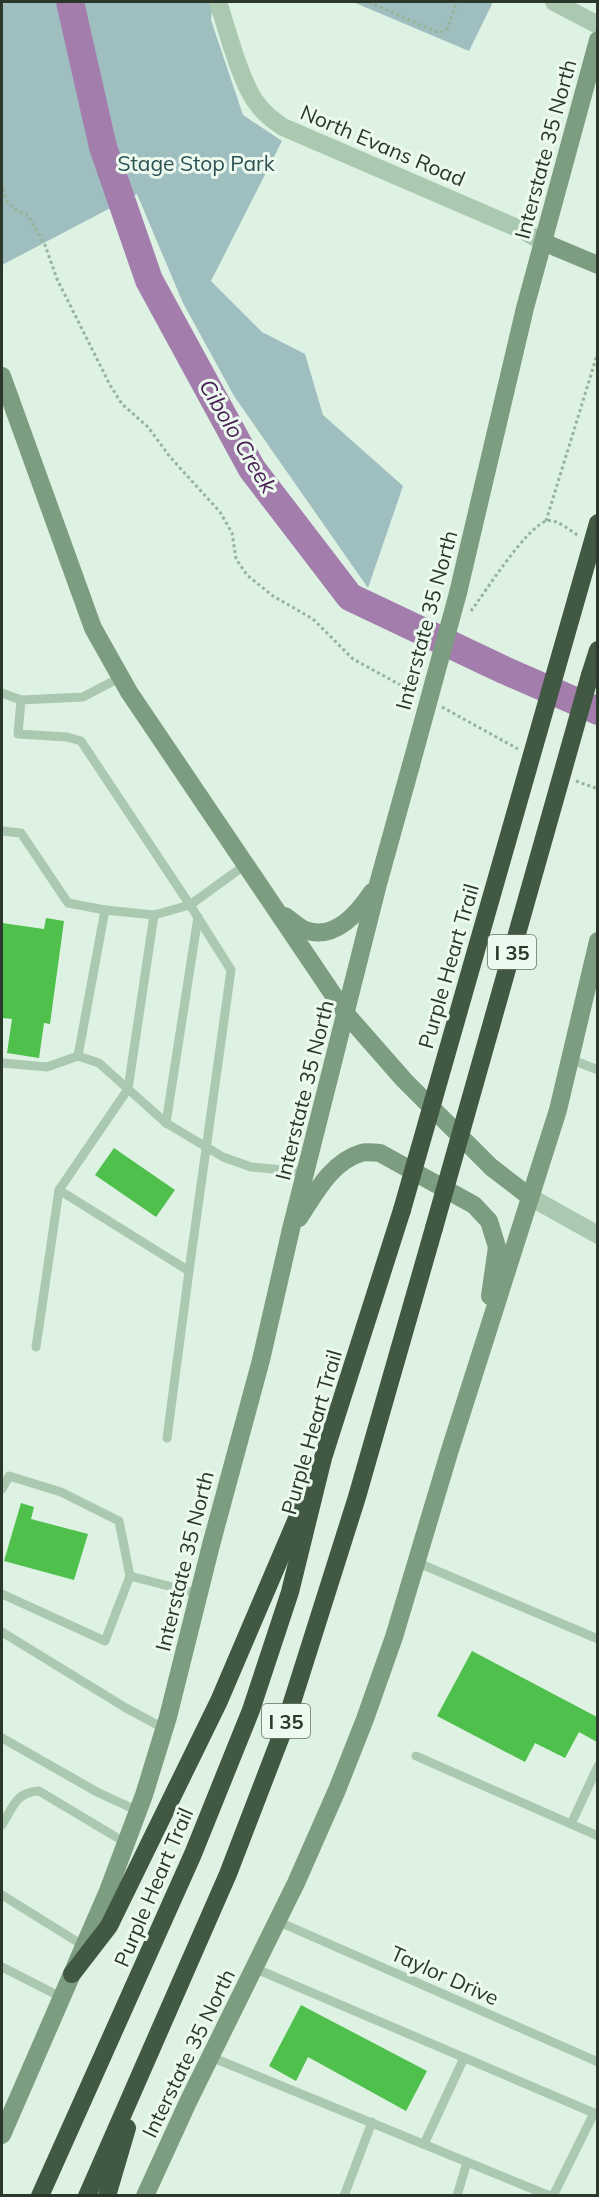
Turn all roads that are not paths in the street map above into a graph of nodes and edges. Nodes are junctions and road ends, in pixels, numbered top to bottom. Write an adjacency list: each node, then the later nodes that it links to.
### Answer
1 (219, 2): 5 (street, North Evans Road)
2 (554, 2): 3 (street)
3 (597, 25)
4 (597, 40): 5 (main road, Interstate 35 North)
5 (543, 242): 6 (main road, North Evans Road); 15 (main road, Interstate 35 North, bridge)
6 (597, 265)
7 (2, 376): 10 (main road)
8 (597, 524): 39 (highway, Purple Heart Trail / I 35, bridge)
9 (597, 650): 63 (highway, I 35, bridge)
10 (121, 677): 12 (lane); 14 (main road)
11 (2, 693): 12 (lane)
12 (21, 700): 16 (lane)
13 (2, 831): 18 (lane)
14 (245, 865): 16 (lane); 17 (main road)
15 (378, 884): 17 (main road); 22 (main road, Interstate 35 North)
16 (190, 904): 19 (lane); 20 (lane)
17 (274, 908): 22 (main road)
18 (105, 910): 19 (lane); 23 (lane)
19 (154, 915): 27 (lane)
20 (198, 917): 28 (lane); 29 (lane)
21 (597, 941): 24 (main road, Interstate 35 North)
22 (346, 1015): 30 (main road, Interstate 35 North); 32 (main road)
23 (78, 1056): 25 (lane); 27 (lane)
24 (570, 1059): 26 (lane); 32 (main road, Interstate 35 North)
25 (2, 1063)
26 (597, 1070)
27 (128, 1089): 28 (lane); 31 (lane)
28 (166, 1123): 29 (lane)
29 (207, 1148): 30 (lane); 35 (lane)
30 (306, 1172): 33 (main road, Interstate 35 North)
31 (58, 1190): 35 (lane); 36 (lane)
32 (530, 1197): 34 (street); 37 (main road, Interstate 35 North)
33 (291, 1229): 37 (main road); 44 (main road, Interstate 35 North)
34 (597, 1235)
35 (189, 1271): 38 (lane)
36 (36, 1347)
37 (482, 1348): 41 (main road, Interstate 35 North)
38 (167, 1438)
39 (323, 1458): 61 (highway); 71 (highway, Purple Heart Trail / I 35)
40 (2, 1489): 42 (lane)
41 (416, 1562): 46 (lane); 57 (main road, Interstate 35 North)
42 (130, 1576): 43 (lane); 44 (lane)
43 (2, 1594)
44 (199, 1594): 47 (main road, Interstate 35 North)
45 (2, 1632): 47 (lane)
46 (597, 1639)
47 (165, 1729): 51 (main road, Interstate 35 North)
48 (2, 1738): 51 (lane)
49 (416, 1756): 52 (lane)
50 (597, 1766): 52 (lane)
51 (138, 1812): 55 (main road, Interstate 35 North)
52 (571, 1824): 54 (lane)
53 (2, 1825): 55 (lane)
54 (597, 1836)
55 (126, 1843): 58 (main road, Interstate 35 North)
56 (2, 1894): 58 (lane)
57 (277, 1921): 60 (main road, Interstate 35 North); 66 (lane, Taylor Drive)
58 (84, 1946): 61 (main road, Interstate 35 North)
59 (2, 1967): 62 (lane)
60 (254, 1968): 64 (main road, Interstate 35 North); 65 (lane)
61 (72, 1974): 62 (main road, Interstate 35 North)
62 (62, 1997): 68 (main road, Interstate 35 North)
63 (152, 2050): 72 (highway, I 35); 73 (highway)
64 (211, 2056): 67 (lane); 74 (main road, Interstate 35 North)
65 (464, 2058): 69 (lane); 77 (lane)
66 (597, 2062)
67 (372, 2122): 69 (lane); 75 (lane)
68 (3, 2126)
69 (423, 2144): 70 (lane)
70 (467, 2162): 76 (lane); 77 (lane)
71 (40, 2196)
72 (87, 2196)
73 (107, 2196)
74 (145, 2196)
75 (344, 2196)
76 (457, 2196)
77 (552, 2196)

